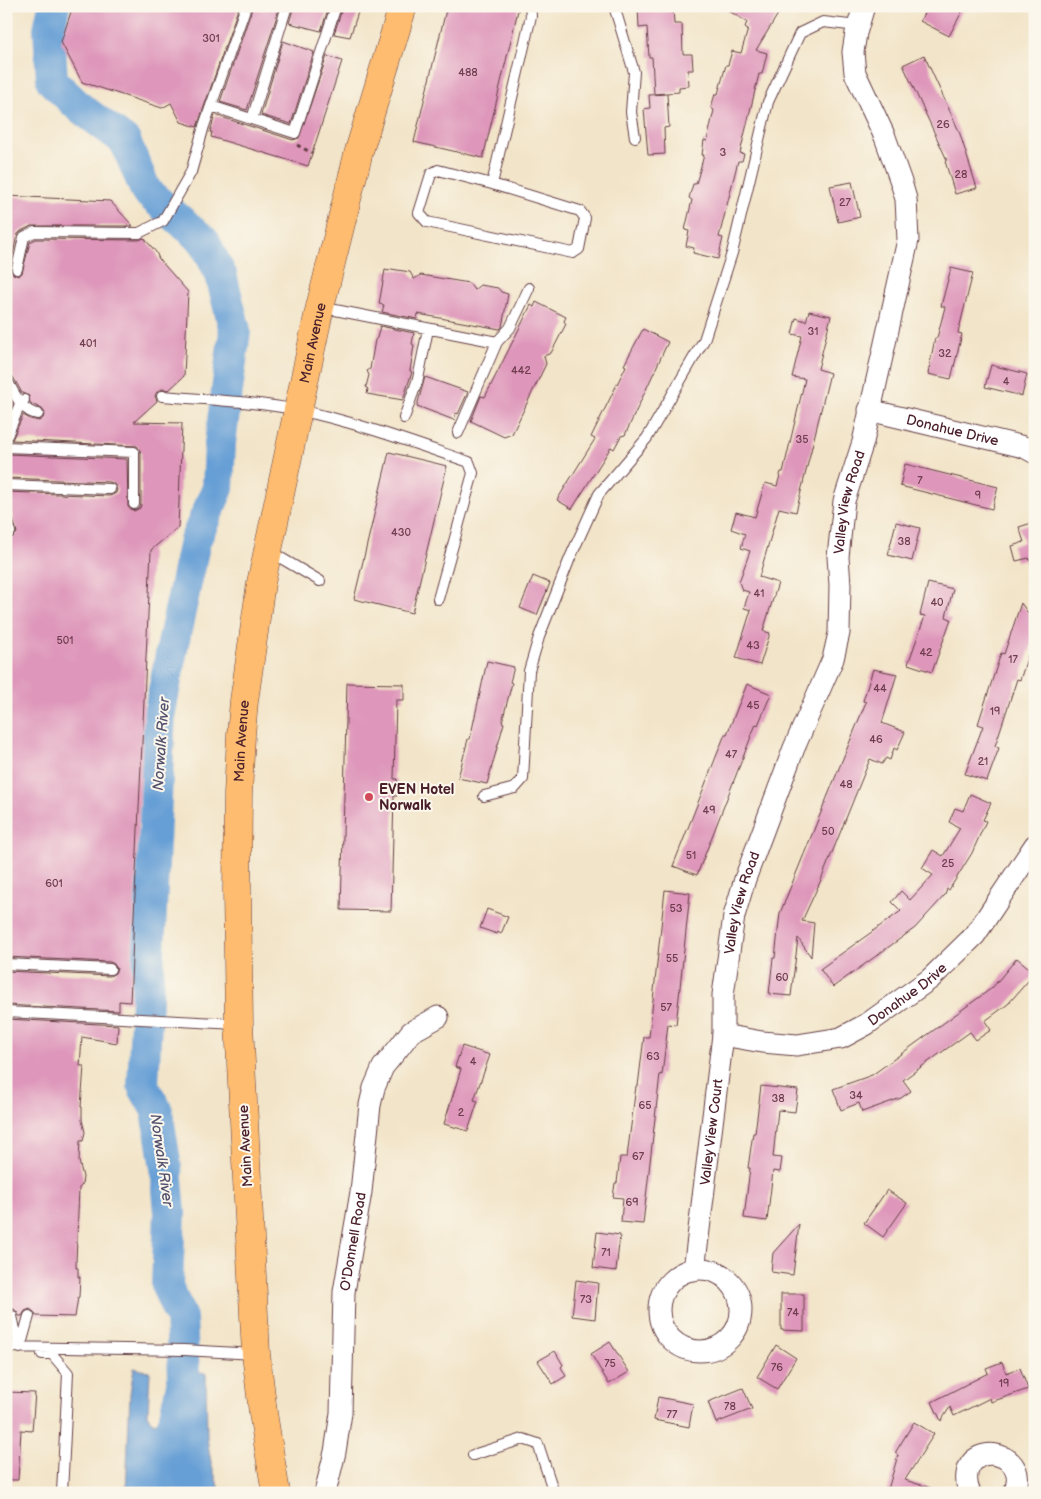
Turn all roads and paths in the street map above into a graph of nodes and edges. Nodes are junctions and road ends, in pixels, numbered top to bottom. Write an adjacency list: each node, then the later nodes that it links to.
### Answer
1 (246, 6): 8 (lane)
2 (287, 6): 9 (lane)
3 (336, 6): 9 (lane)
4 (403, 6): 14 (main road, Main Avenue)
5 (530, 6): 11 (lane)
6 (614, 6): 10 (lane)
7 (861, 16): 21 (street, Valley View Road); 36 (lane)
8 (211, 106): 9 (lane); 12 (lane)
9 (252, 119)
10 (635, 137)
11 (492, 184): 11 (lane)
12 (17, 268)
13 (528, 288): 16 (lane)
14 (320, 307): 15 (lane); 20 (main road, Main Avenue)
15 (428, 329): 16 (lane); 23 (lane)
16 (497, 342): 24 (lane)
17 (6, 378): 19 (lane)
18 (162, 396): 20 (lane)
19 (23, 402): 22 (lane); 25 (lane)
20 (298, 410): 33 (main road, Main Avenue); 35 (lane)
21 (869, 410): 27 (street, Donahue Drive); 40 (street, Valley View Road)
22 (38, 414)
23 (404, 418)
24 (458, 433)
25 (6, 438)
26 (6, 447): 30 (lane)
27 (1035, 453)
28 (6, 485): 29 (lane)
29 (110, 489)
30 (134, 504)
31 (6, 517): 32 (lane)
32 (10, 532)
33 (268, 550): 34 (lane); 43 (main road, Main Avenue)
34 (320, 581)
35 (438, 599)
36 (484, 796)
37 (1035, 845): 44 (street, Donahue Drive)
38 (6, 964): 39 (lane)
39 (110, 968)
40 (723, 995): 44 (street, Valley View Court)
41 (6, 1012): 43 (lane)
42 (438, 1017): 55 (street, O'Donnell Road)
43 (239, 1024): 51 (main road, Main Avenue)
44 (723, 1035): 45 (street, Valley View Court)
45 (694, 1270)
46 (12, 1316): 49 (lane)
47 (29, 1316): 49 (lane)
48 (6, 1347): 49 (lane)
49 (20, 1348): 51 (lane)
50 (6, 1353): 53 (lane)
51 (256, 1354): 54 (main road, Main Avenue)
52 (473, 1455): 56 (lane)
53 (62, 1493)
54 (276, 1493)
55 (325, 1493)
56 (554, 1493)
57 (970, 1493): 58 (street)
58 (1014, 1493)

